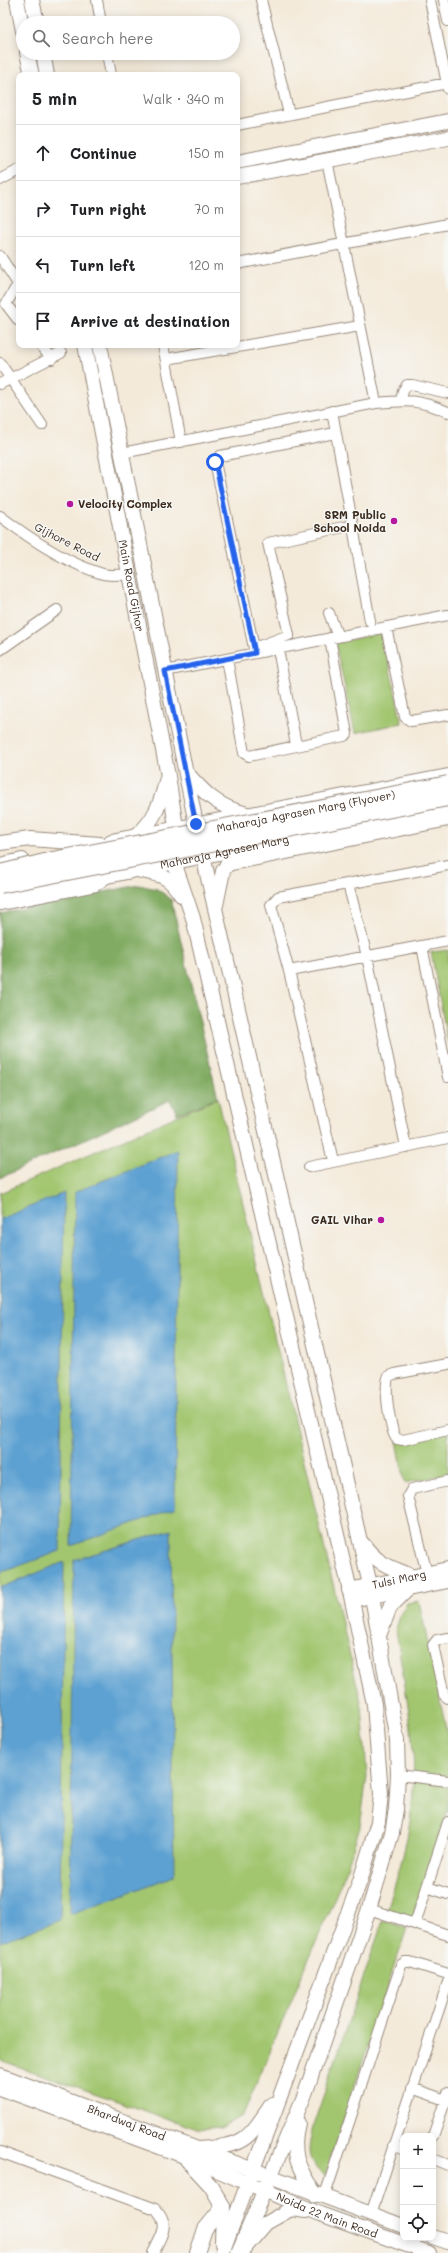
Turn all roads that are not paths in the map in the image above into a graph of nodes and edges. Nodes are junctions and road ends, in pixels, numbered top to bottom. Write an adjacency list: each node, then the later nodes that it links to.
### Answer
1 (17, 0): 7 (street)
2 (32, 0): 8 (street)
3 (97, 0): 9 (street)
4 (260, 0): 19 (street)
5 (430, 0): 14 (street)
6 (444, 0): 10 (street)
7 (20, 16)
8 (35, 16)
9 (100, 16)
10 (448, 21)
11 (29, 60): 15 (street)
12 (44, 60): 16 (street)
13 (108, 60): 17 (street)
14 (446, 71): 18 (street)
15 (31, 72)
16 (46, 72)
17 (110, 72)
18 (447, 86): 19 (street)
19 (289, 114): 21 (street)
20 (448, 121): 24 (street)
21 (240, 124)
22 (448, 138): 23 (street)
23 (327, 160): 26 (street); 29 (street)
24 (240, 161)
25 (16, 172): 27 (street)
26 (240, 176)
27 (0, 180)
28 (448, 224): 29 (street)
29 (344, 243): 31 (street); 35 (street)
30 (0, 256): 32 (street)
31 (240, 263)
32 (16, 281)
33 (16, 287): 34 (street)
34 (16, 317)
35 (360, 326): 36 (street); 50 (street)
36 (240, 346)
37 (43, 348): 43 (street)
38 (86, 348): 59 (street, Main Road Gijhor)
39 (101, 348): 56 (street, Main Road Gijhor)
40 (164, 348): 44 (street)
41 (231, 348): 44 (street)
42 (61, 353): 43 (street)
43 (52, 359): 46 (street)
44 (166, 359): 55 (street)
45 (0, 363): 46 (street)
46 (11, 379): 47 (street); 53 (street)
47 (0, 384)
48 (448, 393): 49 (street)
49 (401, 400): 50 (street); 52 (street)
50 (376, 403): 51 (street)
51 (332, 411): 54 (street); 55 (street)
52 (448, 412)
53 (42, 425)
54 (335, 433): 58 (street); 68 (street)
55 (181, 442): 56 (street)
56 (122, 453): 70 (street, Main Road Gijhor)
57 (0, 516): 59 (street, Gijhore Road)
58 (353, 525): 63 (street); 68 (street)
59 (128, 575): 75 (street, Main Road Gijhor)
60 (57, 610): 67 (street)
61 (329, 613): 65 (street)
62 (447, 619): 64 (street)
63 (370, 621)
64 (386, 627): 65 (street); 71 (street)
65 (334, 638): 66 (street); 72 (street)
66 (278, 649): 68 (street); 72 (street)
67 (0, 650)
68 (255, 651): 69 (street)
69 (227, 659): 70 (street); 72 (street)
70 (165, 671): 74 (street, Main Road Gijhor)
71 (448, 715)
72 (296, 745)
73 (448, 767): 81 (street)
74 (184, 770): 81 (street); 85 (street, Main Road Gijhor)
75 (168, 776): 86 (street, Main Road Gijhor); 87 (street)
76 (448, 776): 77 (street)
77 (411, 783): 82 (street); 83 (street)
78 (448, 784): 97 (main road, Maharaja Agrasen Marg (Flyover), bridge)
79 (448, 798): 100 (main road, Maharaja Agrasen Marg (Flyover), bridge)
80 (448, 806): 82 (street, Maharaja Agrasen Marg)
81 (230, 810): 83 (street)
82 (419, 812): 90 (street, Maharaja Agrasen Marg)
83 (248, 814): 85 (street)
84 (448, 819): 93 (street)
85 (196, 824): 86 (street)
86 (176, 828): 87 (street)
87 (136, 836): 89 (street)
88 (0, 843): 89 (street)
89 (100, 844): 94 (street)
90 (253, 845): 91 (street, Maharaja Agrasen Marg); 93 (street)
91 (204, 856): 92 (street, Maharaja Agrasen Marg); 104 (street)
92 (174, 862): 96 (street, Maharaja Agrasen Marg); 103 (street)
93 (227, 864): 104 (street)
94 (0, 865)
95 (448, 865): 99 (street)
96 (133, 870): 98 (street, Maharaja Agrasen Marg); 103 (street)
97 (0, 873)
98 (112, 874): 101 (street, Maharaja Agrasen Marg); 102 (street)
99 (348, 884): 107 (street); 108 (street)
100 (0, 885)
101 (0, 898)
102 (0, 905)
103 (190, 911): 122 (street)
104 (215, 913): 117 (street)
105 (448, 941): 106 (street)
106 (422, 946): 107 (street); 109 (street)
107 (367, 956): 108 (street); 111 (street)
108 (289, 971): 112 (street)
109 (448, 1077)
110 (448, 1138): 111 (street)
111 (406, 1147): 112 (street)
112 (333, 1161): 113 (street)
113 (309, 1167)
114 (448, 1364): 115 (street)
115 (448, 1430)
116 (448, 1481): 119 (street)
117 (360, 1541): 119 (street); 121 (street)
118 (448, 1570): 119 (street, Tulsi Marg)
119 (416, 1580): 120 (street, Tulsi Marg); 121 (street, Tulsi Marg); 123 (street)
120 (448, 1581)
121 (371, 1591): 122 (street, Tulsi Marg); 123 (street)
122 (350, 1595): 137 (street)
123 (379, 1635): 126 (street)
124 (448, 1638): 125 (street)
125 (448, 1698)
126 (398, 1776): 127 (street); 131 (street)
127 (448, 1781)
128 (448, 1822): 129 (street)
129 (427, 1887): 130 (street); 132 (street)
130 (448, 1894)
131 (369, 1909): 132 (street); 140 (street)
132 (415, 1924): 133 (street)
133 (448, 1935)
134 (448, 1974): 153 (street)
135 (448, 1982): 139 (street)
136 (0, 2075): 146 (street, Bhardwaj Road)
137 (285, 2085): 146 (street); 149 (street)
138 (0, 2088): 146 (street, Bhardwaj Road)
139 (412, 2088): 141 (street); 143 (street)
140 (305, 2094): 150 (street); 153 (street)
141 (447, 2098): 142 (street)
142 (434, 2133)
143 (393, 2145): 144 (street); 156 (street)
144 (400, 2147)
145 (0, 2152): 162 (street)
146 (189, 2153): 149 (street, Bhardwaj Road); 151 (street, Bhardwaj Road); 154 (street)
147 (436, 2160): 148 (street)
148 (448, 2165)
149 (253, 2170): 150 (street, Noida 22 Main Road); 151 (street)
150 (269, 2176): 152 (street); 153 (street, Noida 22 Main Road)
151 (248, 2184): 152 (street, Noida 22 Main Road); 160 (street)
152 (263, 2190): 155 (street, Noida 22 Main Road); 161 (street)
153 (320, 2196): 156 (street, Noida 22 Main Road)
154 (222, 2206): 160 (street); 163 (street)
155 (320, 2214): 161 (street); 164 (street, Noida 22 Main Road)
156 (371, 2214): 157 (street, Noida 22 Main Road)
157 (400, 2225)
158 (436, 2238): 159 (street)
159 (448, 2242)
160 (222, 2252)
161 (242, 2252)
162 (153, 2253)
163 (197, 2253)
164 (430, 2253)

